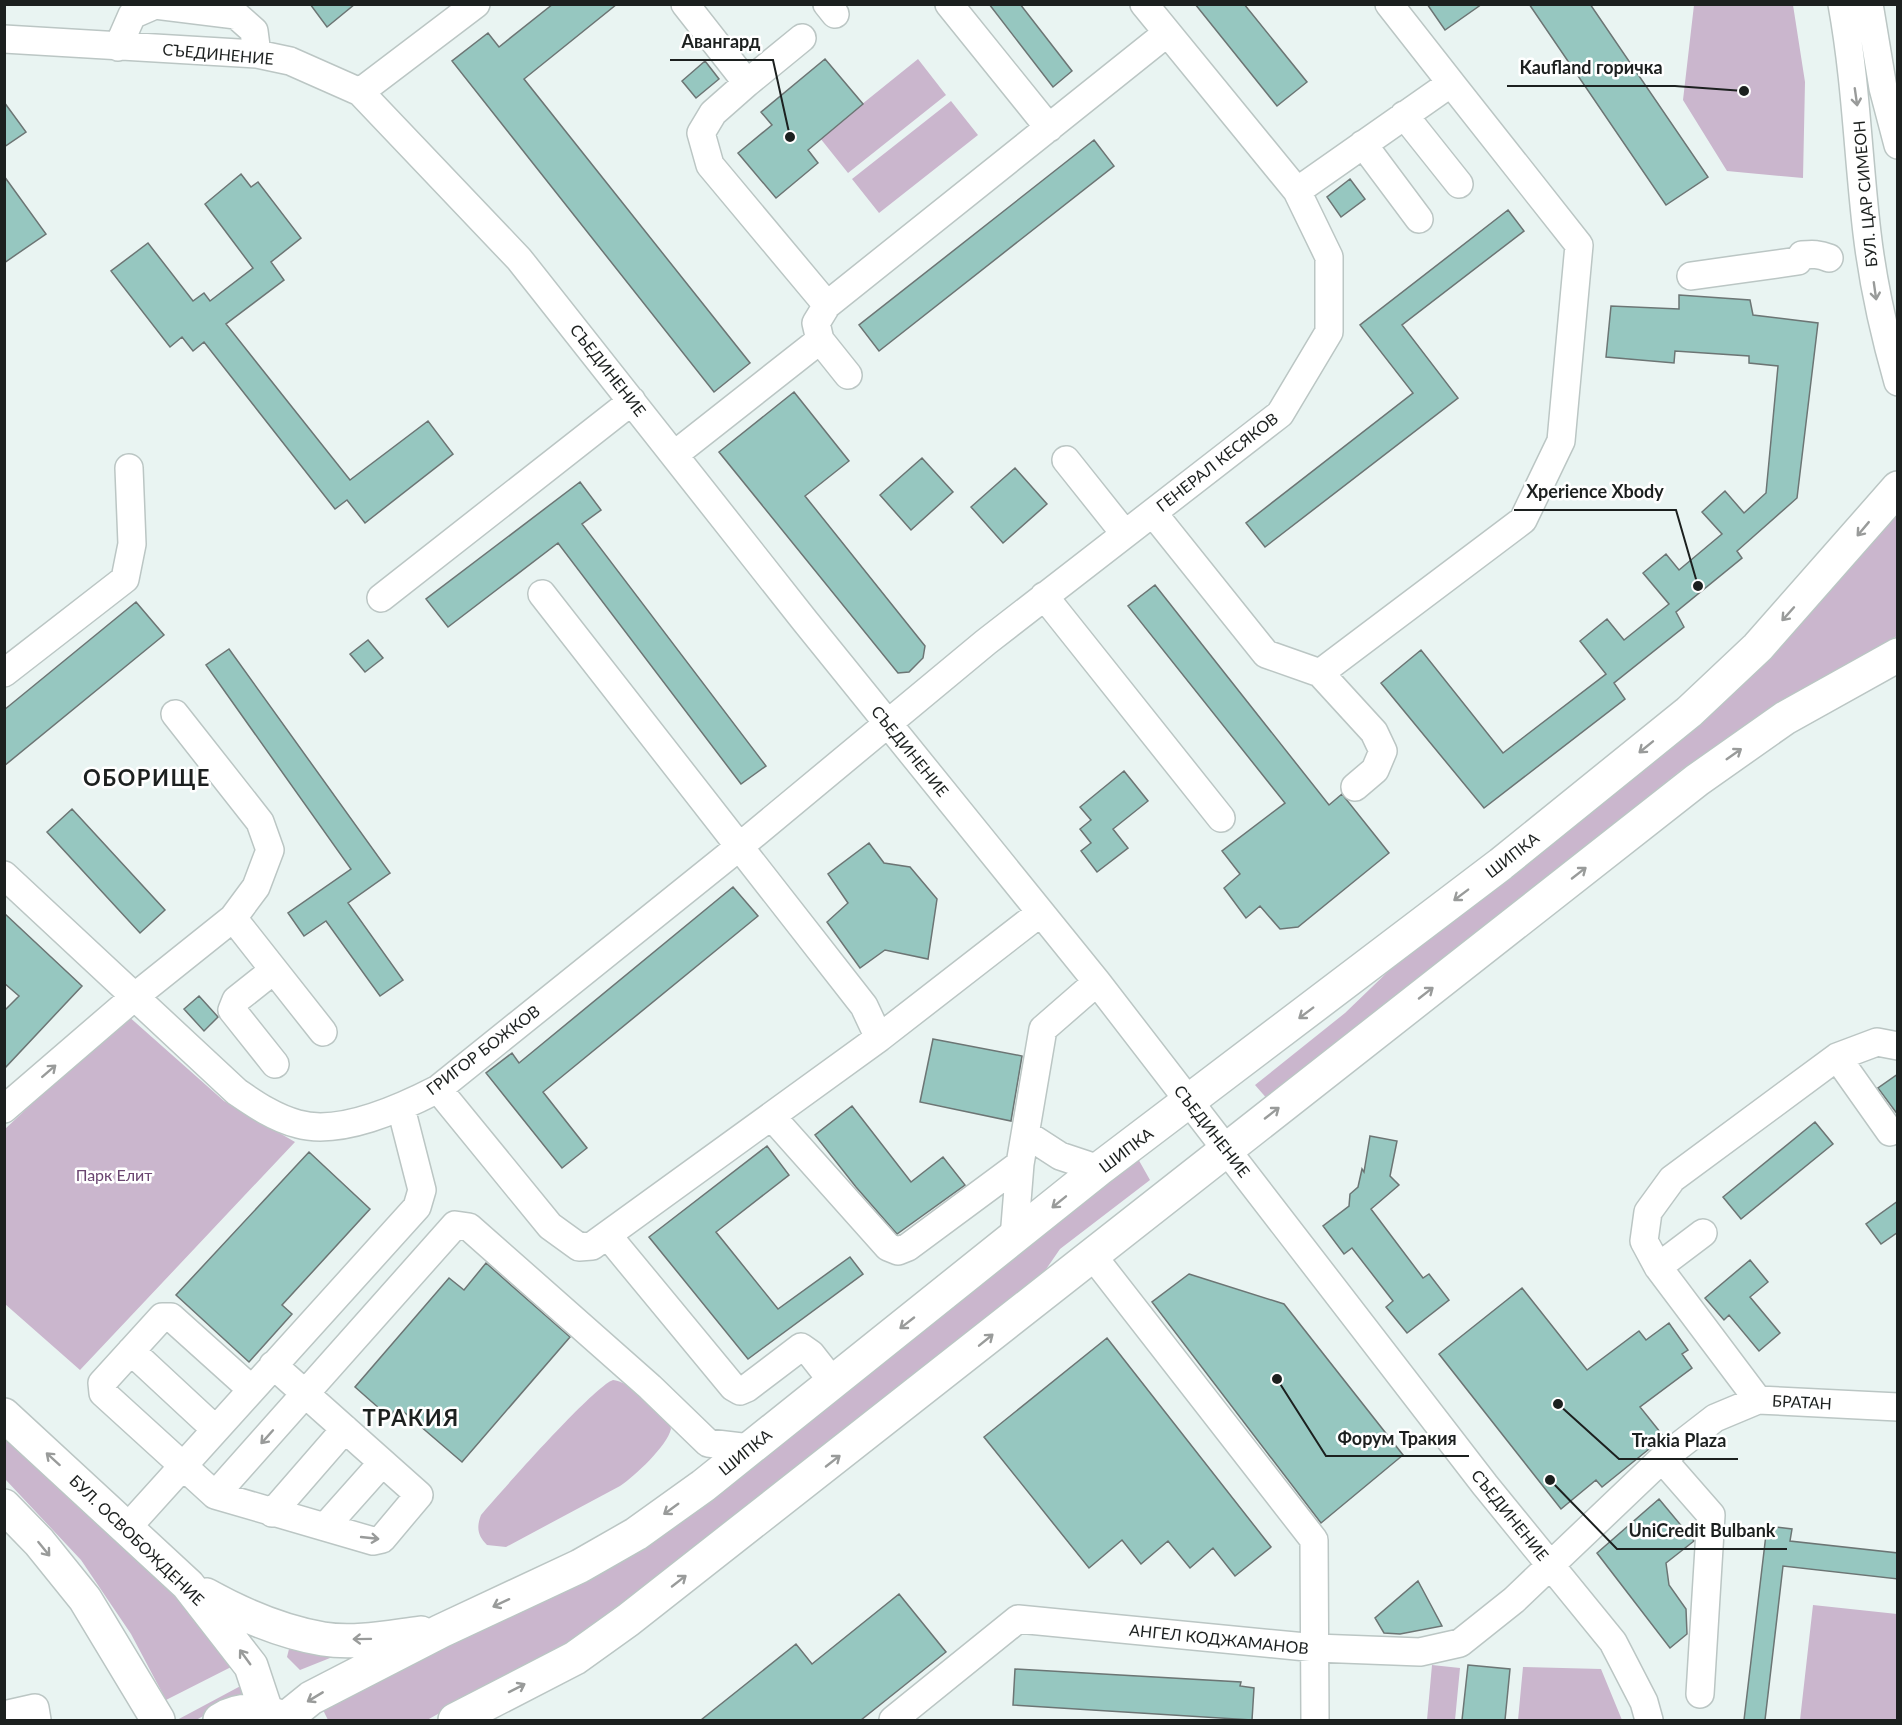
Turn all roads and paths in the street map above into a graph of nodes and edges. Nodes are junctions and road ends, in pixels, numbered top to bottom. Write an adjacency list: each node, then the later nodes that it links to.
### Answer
1 (476, 4): 15 (street)
2 (685, 4): 13 (street)
3 (949, 4): 17 (street)
4 (1144, 4): 8 (street, ГЕНЕРАЛ КЕСЯКОВ)
5 (1389, 4): 14 (street)
6 (1871, 11): 7 (street); 19 (street, БУЛ. ЦАР СИМЕОН)
7 (1844, 14): 23 (street, БУЛ. ЦАР СИМЕОН, one-way to 23)
8 (1167, 33): 17 (street); 21 (street, ГЕНЕРАЛ КЕСЯКОВ)
9 (802, 38): 13 (street)
10 (4, 39): 11 (street, СЪЕДИНЕНИЕ)
11 (118, 47): 12 (street, СЪЕДИНЕНИЕ); 12 (street)
12 (257, 54): 15 (street, СЪЕДИНЕНИЕ)
13 (747, 83): 25 (street)
14 (1451, 83): 16 (street); 41 (street)
15 (360, 92): 29 (street, СЪЕДИНЕНИЕ)
16 (1404, 115): 18 (street); 20 (street)
17 (1048, 128): 25 (street)
18 (1363, 144): 21 (street); 22 (street)
19 (1898, 145)
20 (1459, 184)
21 (1297, 191): 34 (street, ГЕНЕРАЛ КЕСЯКОВ)
22 (1419, 219)
23 (1870, 251): 24 (street); 28 (street, БУЛ. ЦАР СИМЕОН, one-way to 28)
24 (1690, 276)
25 (827, 305): 26 (street)
26 (820, 340): 27 (street); 30 (street)
27 (848, 375)
28 (1898, 382)
29 (632, 401): 30 (street, СЪЕДИНЕНИЕ); 38 (street)
30 (674, 455): 43 (street, СЪЕДИНЕНИЕ)
31 (1066, 460): 35 (street)
32 (129, 468): 40 (street)
33 (1898, 488): 59 (main road, ШИПКА, one-way to 59)
34 (1153, 513): 35 (street, ГЕНЕРАЛ КЕСЯКОВ); 41 (street)
35 (1125, 534): 37 (street, ГЕНЕРАЛ КЕСЯКОВ)
36 (543, 594): 46 (street)
37 (1044, 596): 43 (street, ГЕНЕРАЛ КЕСЯКОВ); 45 (street)
38 (381, 598)
39 (1898, 655): 65 (main road, one-way to 39)
40 (4, 673)
41 (1320, 673): 44 (street)
42 (175, 714): 49 (street)
43 (888, 723): 46 (street, ГРИГОР БОЖКОВ); 48 (street, СЪЕДИНЕНИЕ)
44 (1355, 787)
45 (1221, 818)
46 (739, 847): 54 (street); 58 (street, ГРИГОР БОЖКОВ)
47 (4, 875): 52 (street, ГРИГОР БОЖКОВ)
48 (1041, 913): 51 (street, СЪЕДИНЕНИЕ); 54 (street)
49 (233, 918): 50 (street); 52 (street)
50 (274, 970): 53 (street); 57 (street)
51 (1097, 982): 59 (street, СЪЕДИНЕНИЕ); 64 (street)
52 (133, 998): 60 (street, ГРИГОР БОЖКОВ); 61 (street, one-way to 52)
53 (323, 1032)
54 (879, 1038): 62 (street)
55 (1898, 1046): 56 (street)
56 (1837, 1057): 63 (street); 72 (street)
57 (275, 1064)
58 (438, 1089): 60 (street, ГРИГОР БОЖКОВ); 69 (street)
59 (1189, 1103): 65 (street, СЪЕДИНЕНИЕ); 67 (main road, ШИПКА)
60 (400, 1107): 74 (street)
61 (4, 1109)
62 (771, 1117): 66 (street); 69 (street)
63 (1890, 1132)
64 (1026, 1134): 66 (street); 67 (street)
65 (1226, 1149): 71 (main road); 94 (street, СЪЕДИНЕНИЕ)
66 (1020, 1164): 70 (street)
67 (1100, 1169): 70 (main road, ШИПКА, one-way to 70)
68 (1703, 1233): 72 (street)
69 (609, 1237): 75 (street)
70 (1014, 1238): 75 (main road, ШИПКА, one-way to 75)
71 (1092, 1255): 97 (street); 101 (main road, one-way to 71)
72 (1658, 1267): 78 (street)
73 (131, 1351): 76 (street); 81 (street); 87 (street)
74 (273, 1365): 76 (street); 77 (street)
75 (833, 1382): 84 (main road, ШИПКА)
76 (251, 1389): 81 (street)
77 (306, 1394): 82 (street); 83 (street); 89 (street, one-way to 89)
78 (1758, 1400): 79 (street, БРАТАН); 85 (street, БРАТАН)
79 (1898, 1407)
80 (4, 1415): 93 (main road, БУЛ. ОСВОБОЖДЕНИЕ, one-way to 80)
81 (215, 1429): 87 (street)
82 (345, 1429): 86 (street); 91 (street)
83 (708, 1443): 84 (street); 88 (street)
84 (750, 1448): 88 (main road, ШИПКА)
85 (1662, 1459): 94 (street, БРАТАН); 98 (street)
86 (382, 1463): 92 (street); 92 (street, one-way to 86)
87 (182, 1466): 89 (street); 93 (street)
88 (703, 1486): 96 (main road, ШИПКА, one-way to 96)
89 (215, 1495): 91 (street)
90 (4, 1506): 103 (main road, one-way to 103)
91 (272, 1512): 92 (street)
92 (325, 1527)
93 (126, 1528): 95 (main road, БУЛ. ОСВОБОЖДЕНИЕ)
94 (1550, 1564): 97 (street, АНГЕЛ КОДЖАМАНОВ); 107 (street, СЪЕДИНЕНИЕ)
95 (188, 1585): 96 (main road, one-way to 95); 100 (main road, БУЛ. ОСВОБОЖДЕНИЕ, one-way to 95)
96 (441, 1631): 100 (main road, ШИПКА, one-way to 100)
97 (1316, 1648): 105 (street, АНГЕЛ КОДЖАМАНОВ); 106 (street)
98 (1700, 1694)
99 (4, 1714): 102 (street)
100 (280, 1717): 104 (main road)
101 (460, 1719)
102 (37, 1720)
103 (158, 1720)
104 (220, 1720)
105 (893, 1720)
106 (1315, 1720)
107 (1649, 1720)

